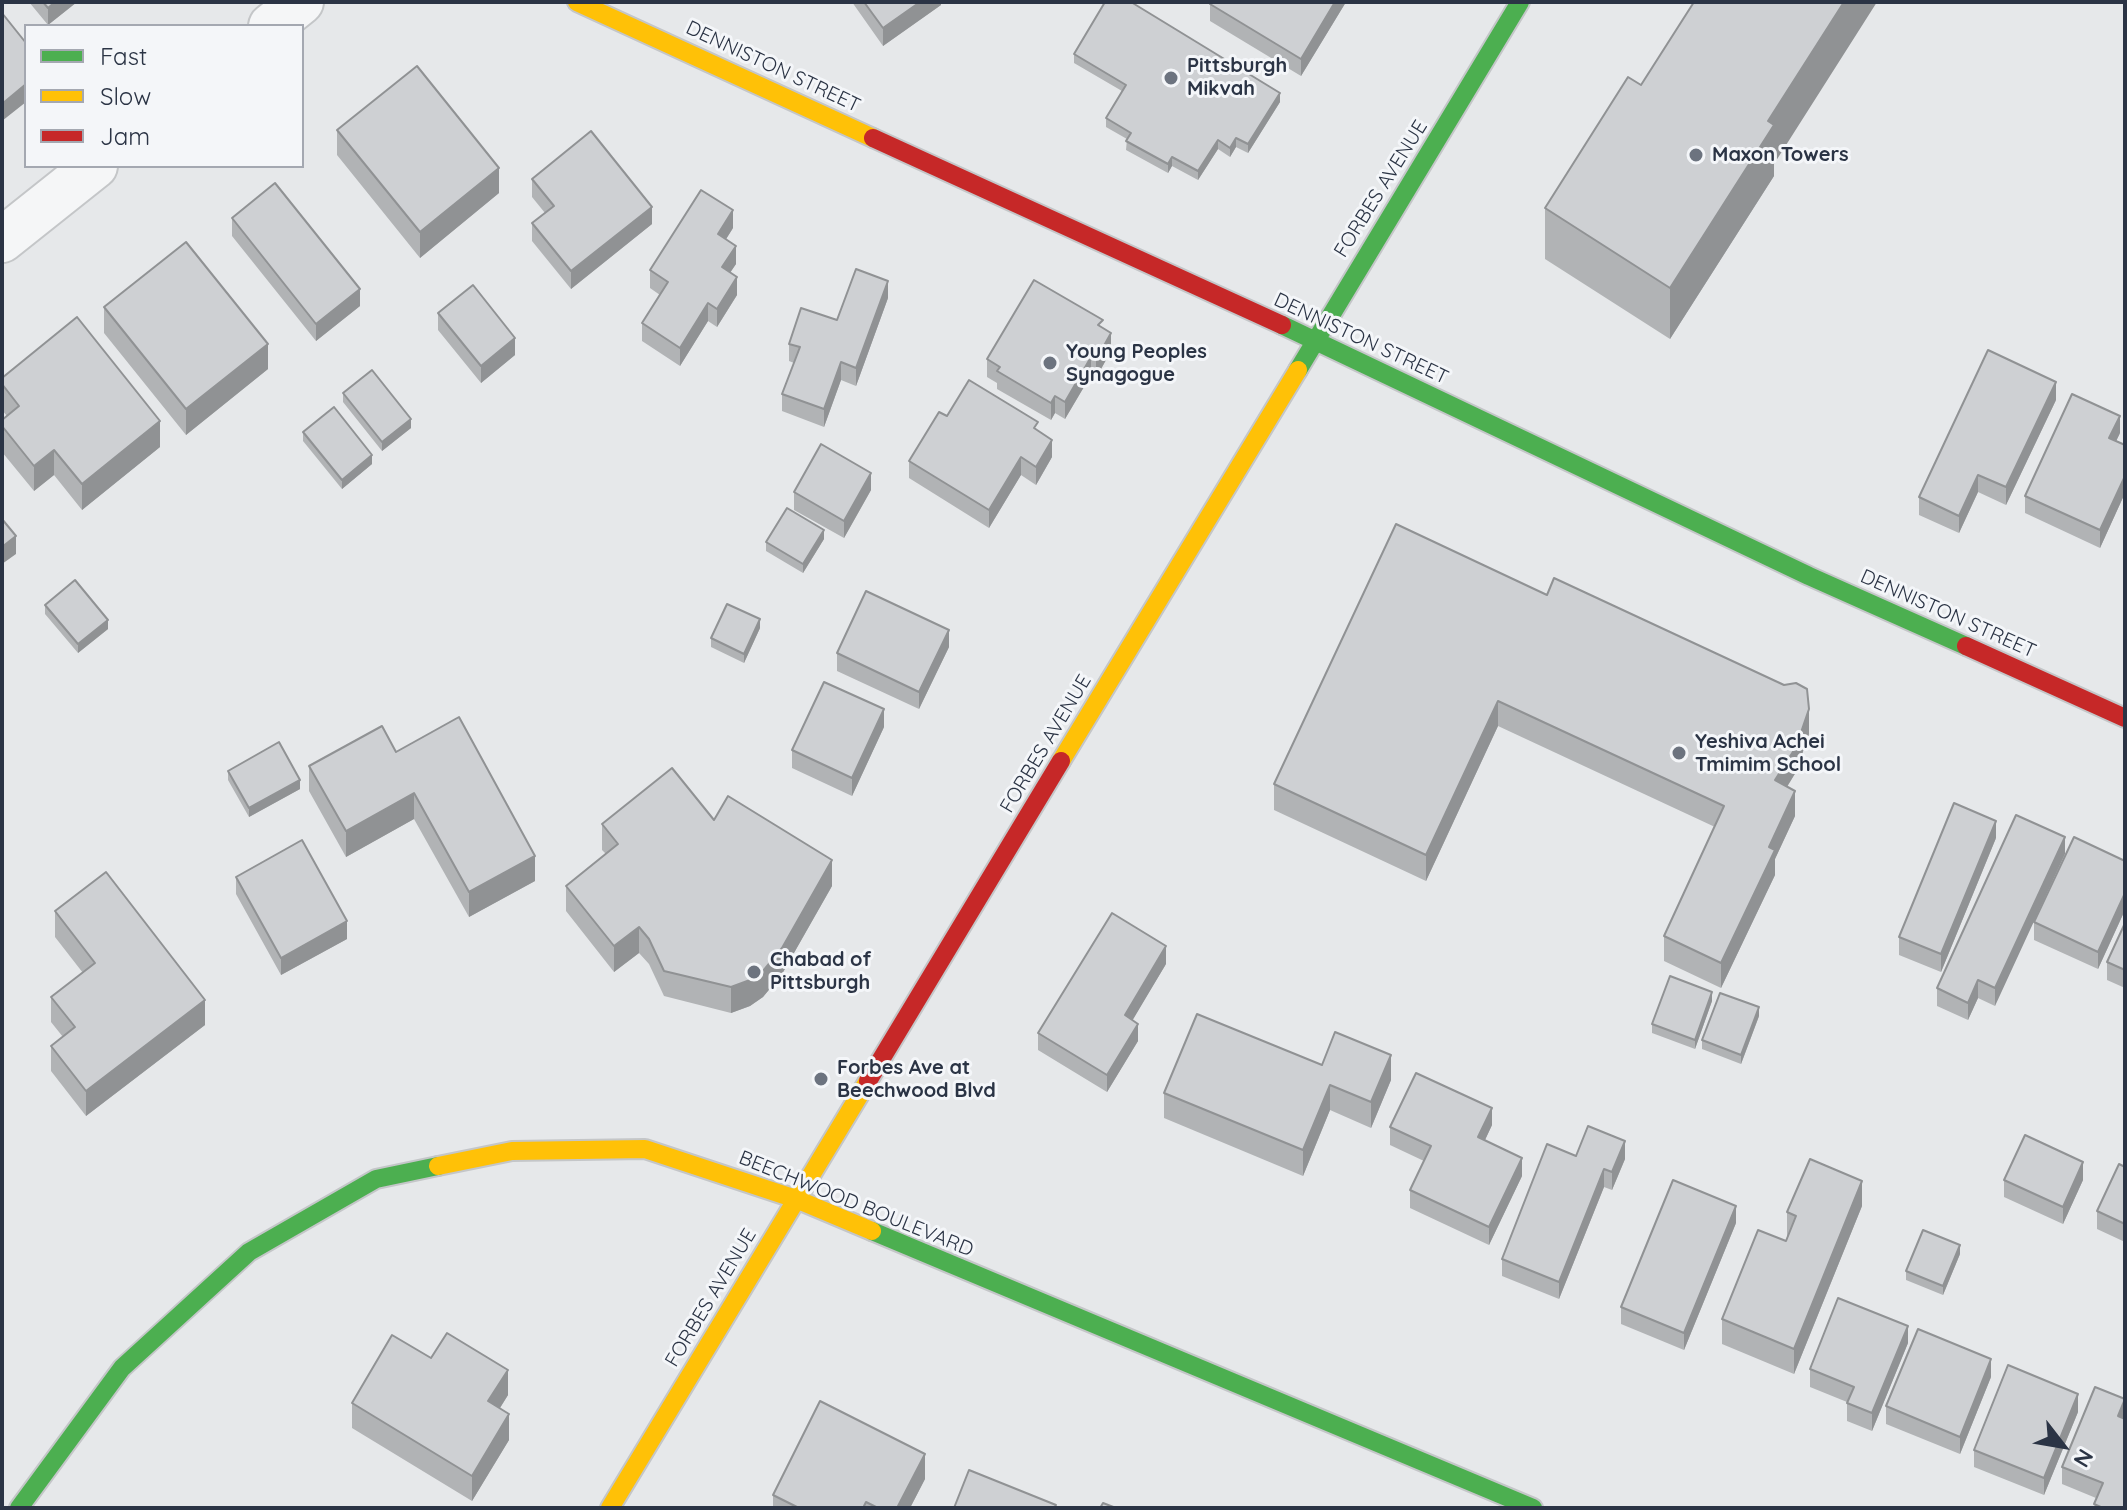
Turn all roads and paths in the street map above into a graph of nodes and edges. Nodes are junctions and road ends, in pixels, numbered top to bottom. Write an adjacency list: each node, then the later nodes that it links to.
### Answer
1 (301, 2): 4 (street)
2 (577, 2): 7 (main road, DENNISTON STREET)
3 (1520, 2): 7 (main road, FORBES AVENUE)
4 (274, 24)
5 (92, 168): 6 (street)
6 (2, 240)
7 (1314, 341): 8 (main road, DENNISTON STREET); 9 (main road, FORBES AVENUE)
8 (2125, 718)
9 (796, 1199): 10 (main road, BEECHWOOD BOULEVARD); 11 (main road, FORBES AVENUE); 12 (main road, BEECHWOOD BOULEVARD)
10 (19, 1508)
11 (610, 1508)
12 (1533, 1508)

